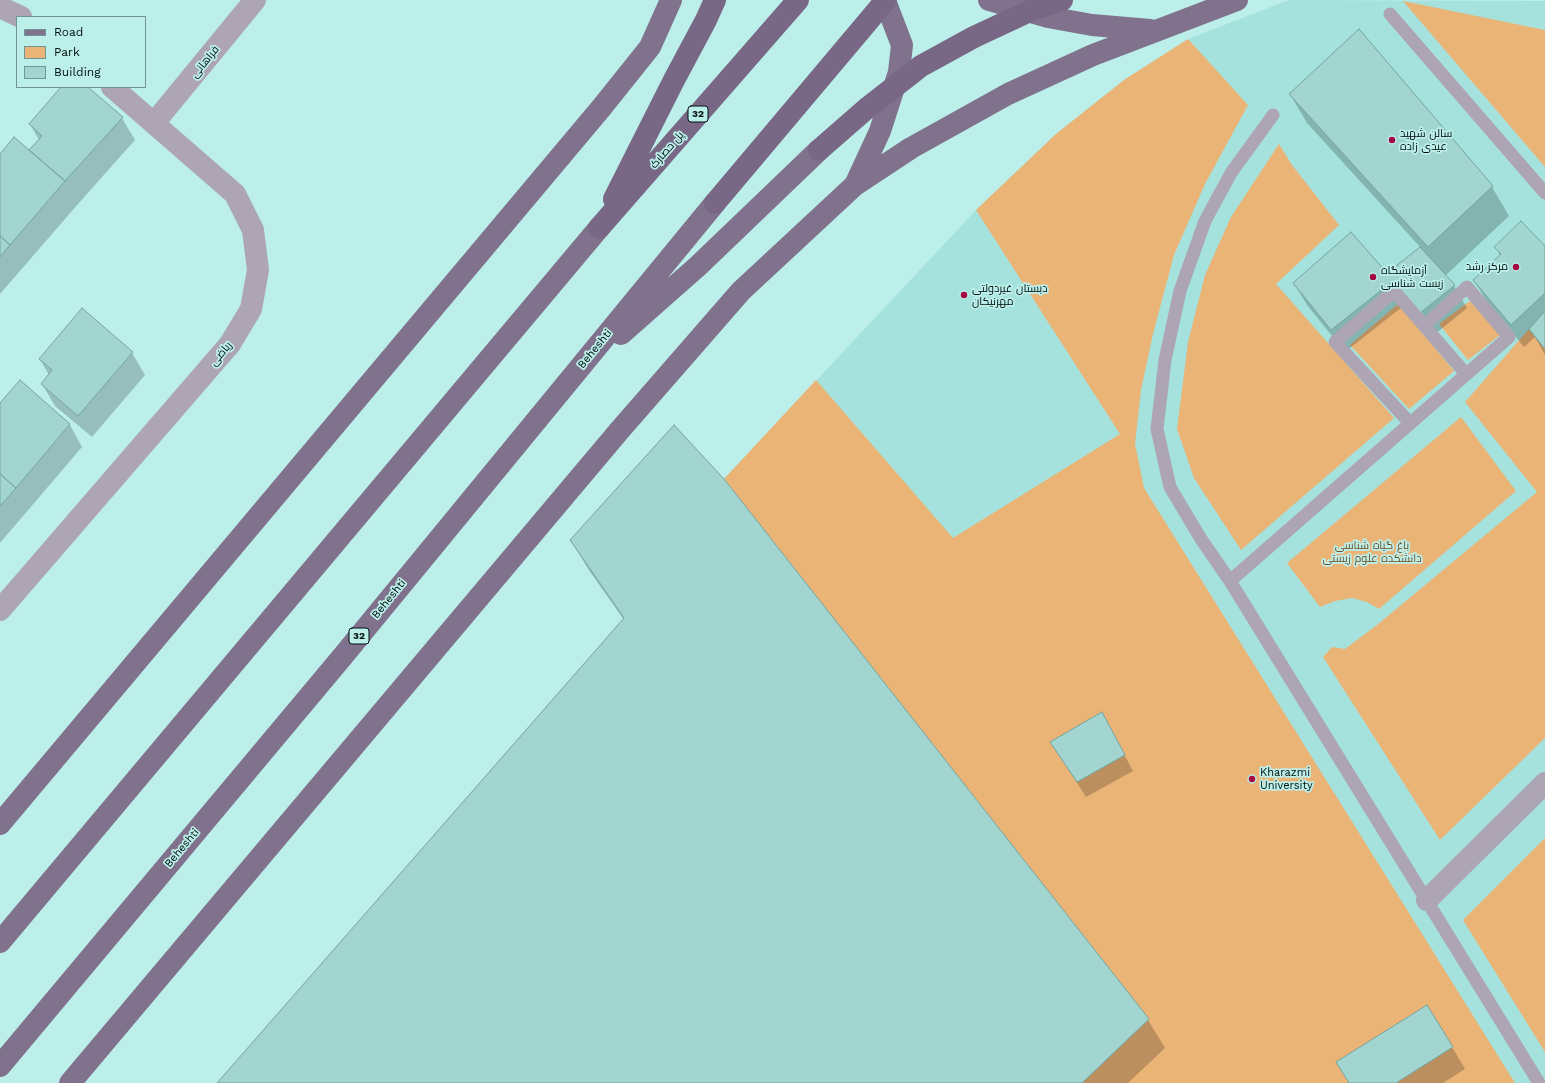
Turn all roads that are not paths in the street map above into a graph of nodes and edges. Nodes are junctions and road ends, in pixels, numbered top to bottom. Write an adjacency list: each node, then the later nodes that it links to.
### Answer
1 (255, 0): 15 (street, فراهانی)
2 (671, 0): 28 (main road)
3 (715, 0): 20 (highway)
4 (798, 0): 20 (highway, پل حصارک / 32)
5 (884, 0): 17 (main road); 19 (highway, 32, bridge)
6 (988, 0): 12 (main road)
7 (1062, 0): 16 (highway, bridge)
8 (1237, 0): 12 (main road)
9 (0, 7): 11 (street)
10 (1390, 14): 18 (lane)
11 (19, 16)
12 (1156, 30): 17 (main road)
13 (113, 88): 15 (street, ریاضی)
14 (1273, 115): 25 (lane)
15 (154, 123): 26 (street, ریاضی)
16 (819, 150): 23 (main road)
17 (855, 185): 32 (main road)
18 (1545, 193)
19 (715, 203): 23 (main road, Beheshti / 32)
20 (599, 228): 30 (main road, 32)
21 (1425, 325): 22 (lane); 22 (lane); 24 (lane)
22 (1466, 374): 24 (lane)
23 (571, 378): 31 (main road, Beheshti / 32)
24 (1410, 423): 25 (lane)
25 (1230, 581): 29 (lane)
26 (0, 610)
27 (1545, 783): 29 (street)
28 (0, 824)
29 (1427, 900): 33 (lane)
30 (0, 942)
31 (0, 1066)
32 (70, 1083)
33 (1539, 1083)

